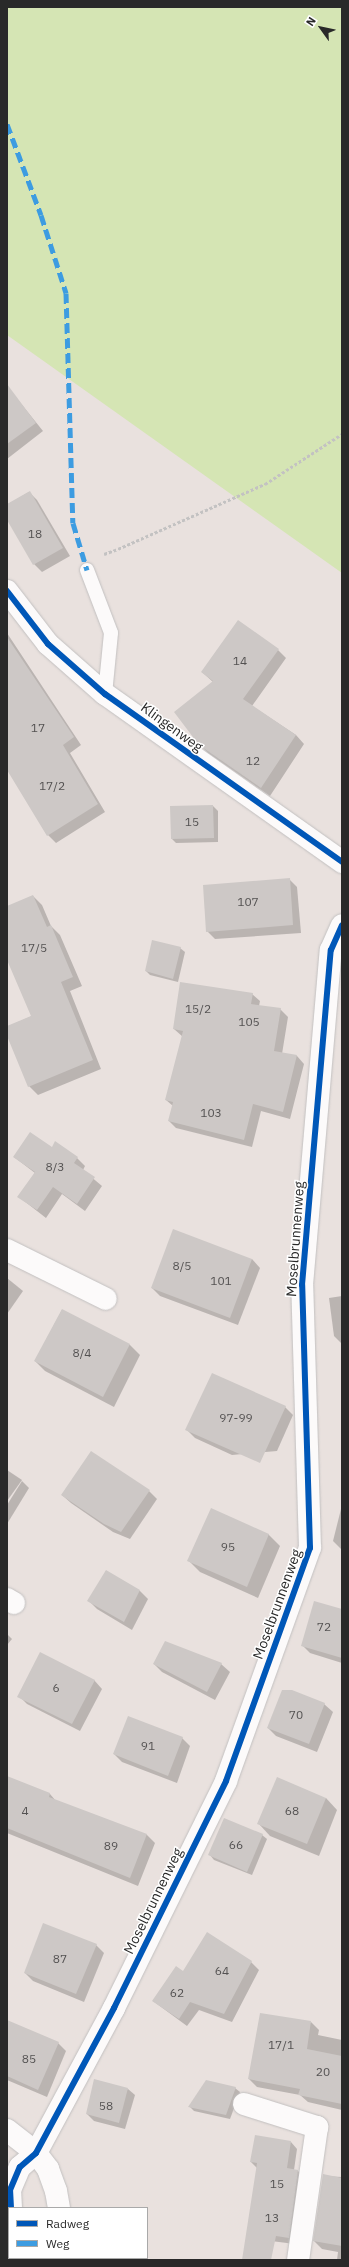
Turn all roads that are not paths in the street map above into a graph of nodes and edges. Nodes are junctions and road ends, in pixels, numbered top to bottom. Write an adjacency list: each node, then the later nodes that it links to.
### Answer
1 (88, 570): 3 (lane)
2 (7, 591): 3 (street, Klingenweg)
3 (106, 694): 4 (street, Klingenweg)
4 (342, 862)
5 (342, 925): 10 (street, Moselbrunnenweg)
6 (7, 1250): 7 (street)
7 (106, 1299)
8 (244, 2104): 13 (street)
9 (7, 2130): 10 (street)
10 (36, 2153): 11 (street, Moselbrunnenweg); 12 (street)
11 (11, 2207)
12 (59, 2207)
13 (298, 2260)

